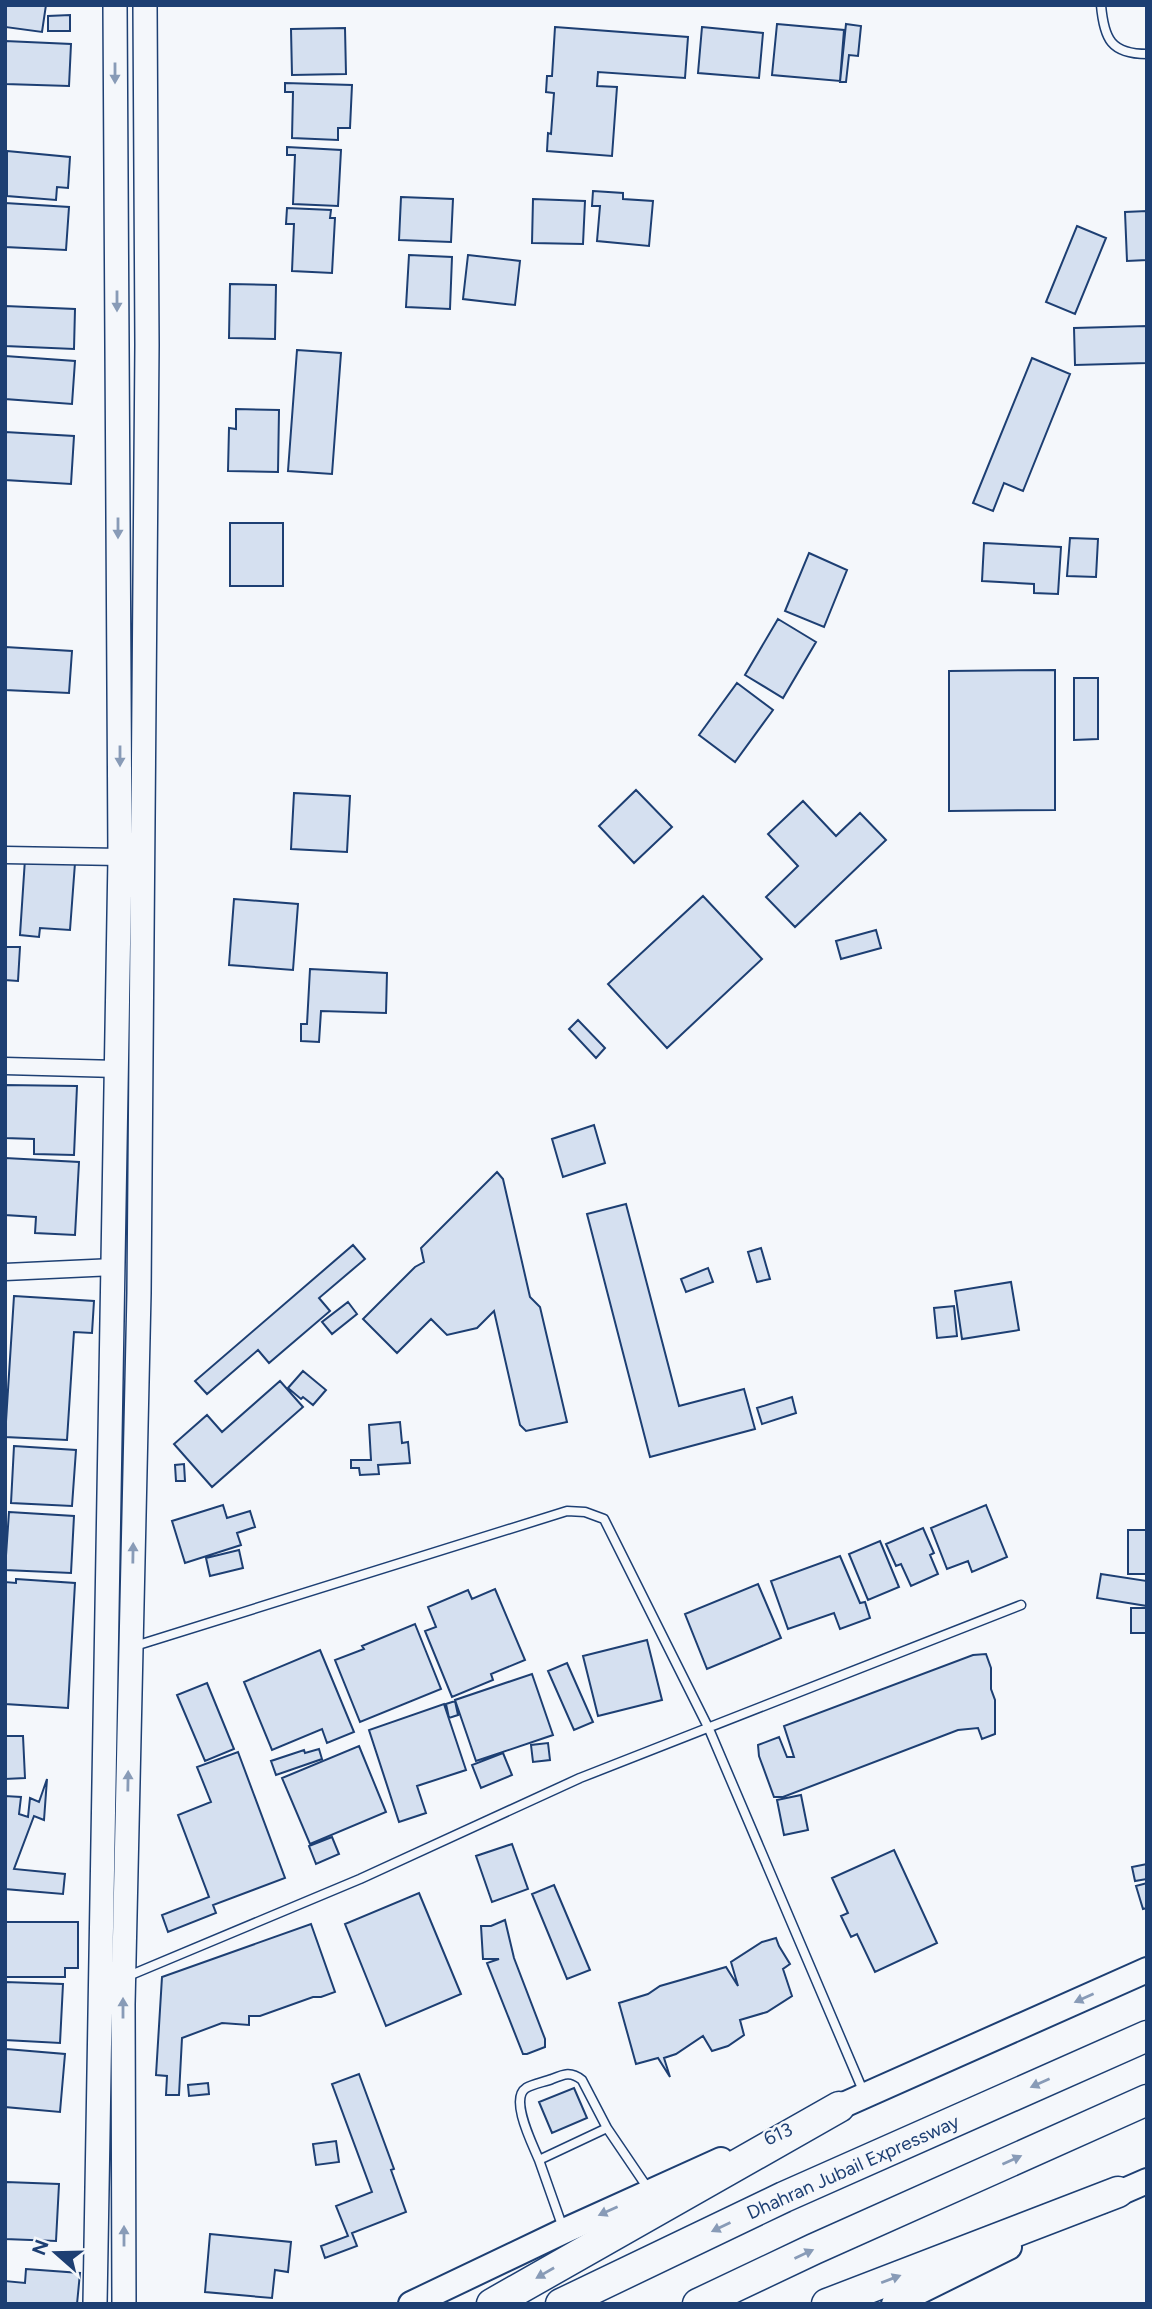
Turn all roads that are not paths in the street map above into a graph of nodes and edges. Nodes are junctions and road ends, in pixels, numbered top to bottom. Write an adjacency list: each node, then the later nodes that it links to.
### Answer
1 (115, 5): 6 (street, one-way to 6)
2 (145, 5): 12 (street, one-way to 2)
3 (1101, 5): 4 (lane)
4 (1147, 54)
5 (5, 855): 6 (street)
6 (120, 857): 8 (street)
7 (5, 1066): 8 (street)
8 (117, 1069): 9 (street)
9 (114, 1268): 10 (street); 25 (street)
10 (5, 1272)
11 (1021, 1605): 13 (lane)
12 (131, 1647): 13 (lane); 15 (street, one-way to 12)
13 (709, 1729): 15 (lane); 18 (lane)
14 (1147, 1970): 18 (main road, 613, one-way to 18)
15 (124, 1978): 26 (street, one-way to 15)
16 (1147, 2035): 29 (highway, Dhahran Jubail Expressway, one-way to 29)
17 (1147, 2100): 30 (highway, one-way to 17)
18 (852, 2101): 22 (main road, 613); 28 (highway, one-way to 28)
19 (607, 2129): 20 (lane); 20 (lane); 22 (lane)
20 (538, 2160): 24 (lane)
21 (1147, 2181): 23 (main road)
22 (651, 2192): 24 (main road, 613, one-way to 24)
23 (1118, 2192): 31 (highway, one-way to 23); 32 (main road)
24 (564, 2231): 27 (main road, 613)
25 (95, 2304)
26 (124, 2304)
27 (411, 2304)
28 (492, 2304)
29 (561, 2304)
30 (698, 2304)
31 (827, 2304)
32 (894, 2304)

